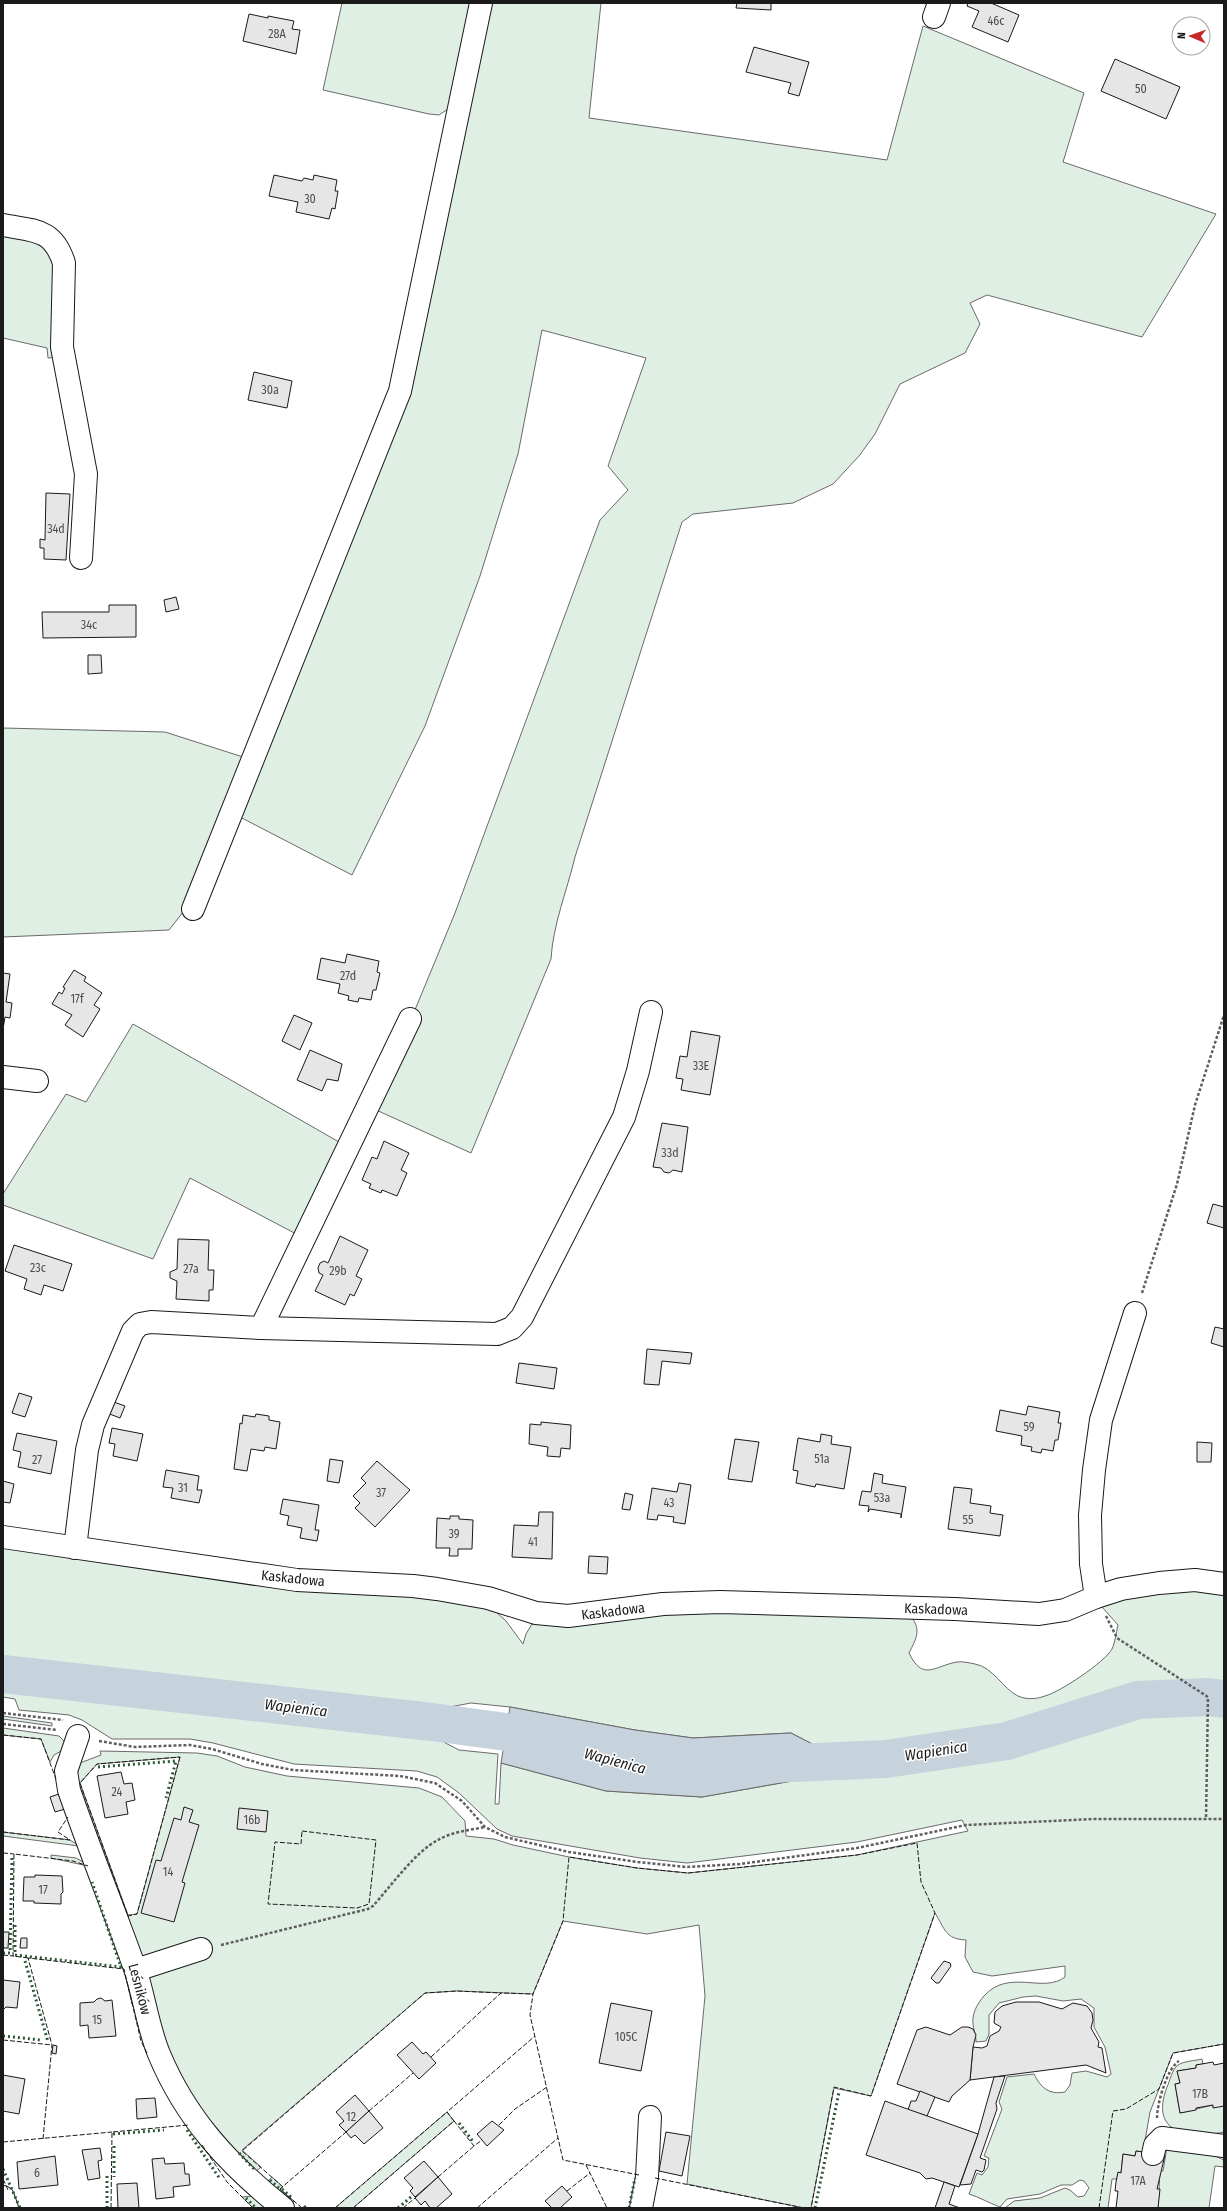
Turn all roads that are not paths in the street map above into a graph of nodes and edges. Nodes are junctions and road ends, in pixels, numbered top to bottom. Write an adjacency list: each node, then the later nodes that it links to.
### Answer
1 (481, 3): 4 (street)
2 (3, 225): 3 (street)
3 (81, 558)
4 (193, 909)
5 (652, 1012): 10 (street)
6 (410, 1019): 10 (street)
7 (3, 1076): 8 (street)
8 (37, 1081)
9 (1135, 1313): 14 (street)
10 (261, 1328): 12 (street)
11 (3, 1536): 12 (street, Kaskadowa)
12 (75, 1548): 14 (street, Kaskadowa)
13 (1224, 1584): 14 (street, Kaskadowa)
14 (1096, 1597)
15 (78, 1736): 17 (street, Leśników)
16 (201, 1949): 17 (street)
17 (136, 1970): 23 (street, Leśników)
18 (650, 2116): 24 (street)
19 (1157, 2146): 20 (street)
20 (1224, 2146)
21 (3, 2196): 22 (street)
22 (8, 2208)
23 (283, 2208)
24 (641, 2208)

